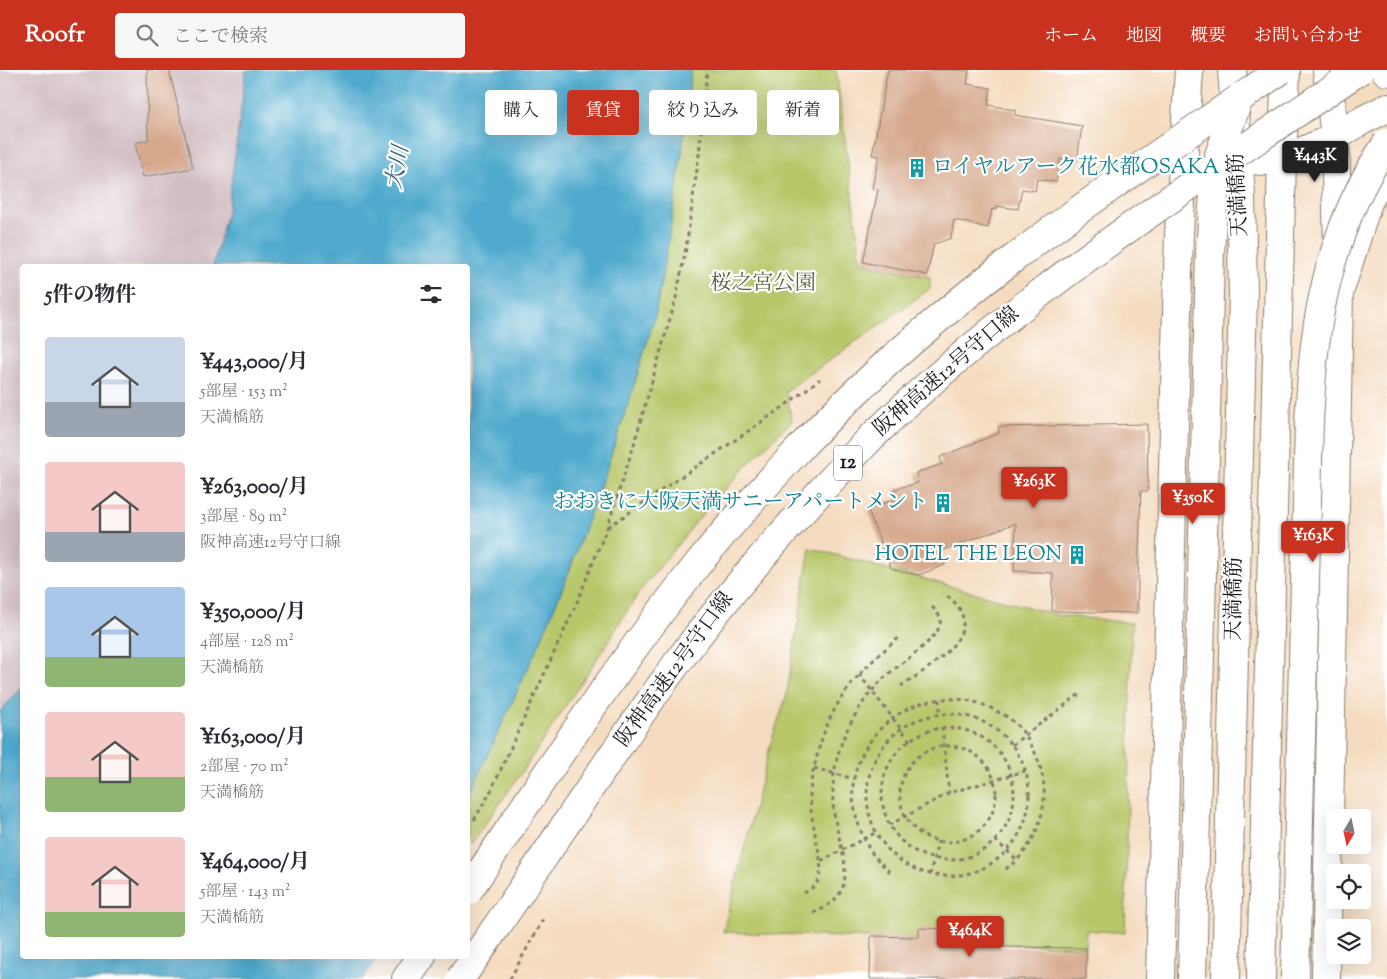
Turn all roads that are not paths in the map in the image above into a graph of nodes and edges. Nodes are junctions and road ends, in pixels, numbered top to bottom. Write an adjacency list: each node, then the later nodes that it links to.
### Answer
1 (1189, 70): 20 (main road)
2 (1232, 70): 11 (main road, 天満橋筋)
3 (1254, 70): 21 (main road, bridge)
4 (1281, 70): 15 (main road, 阪神高速12号守口線 / 12, bridge)
5 (1286, 70): 12 (main road, 天満橋筋)
6 (1327, 70): 9 (main road)
7 (1360, 70): 19 (main road, 阪神高速12号守口線 / 12, bridge)
8 (1387, 108): 9 (main road)
9 (1335, 138): 12 (main road); 14 (main road)
10 (1387, 143): 17 (main road, bridge)
11 (1237, 147): 12 (main road); 22 (main road, 天満橋筋)
12 (1282, 160): 23 (main road, 天満橋筋)
13 (1387, 168): 14 (main road)
14 (1339, 293): 24 (main road)
15 (470, 888)
16 (420, 959): 18 (main road)
17 (1295, 978)
18 (406, 979)
19 (460, 979)
20 (1160, 979)
21 (1192, 979)
22 (1226, 979)
23 (1261, 979)
24 (1326, 979)

